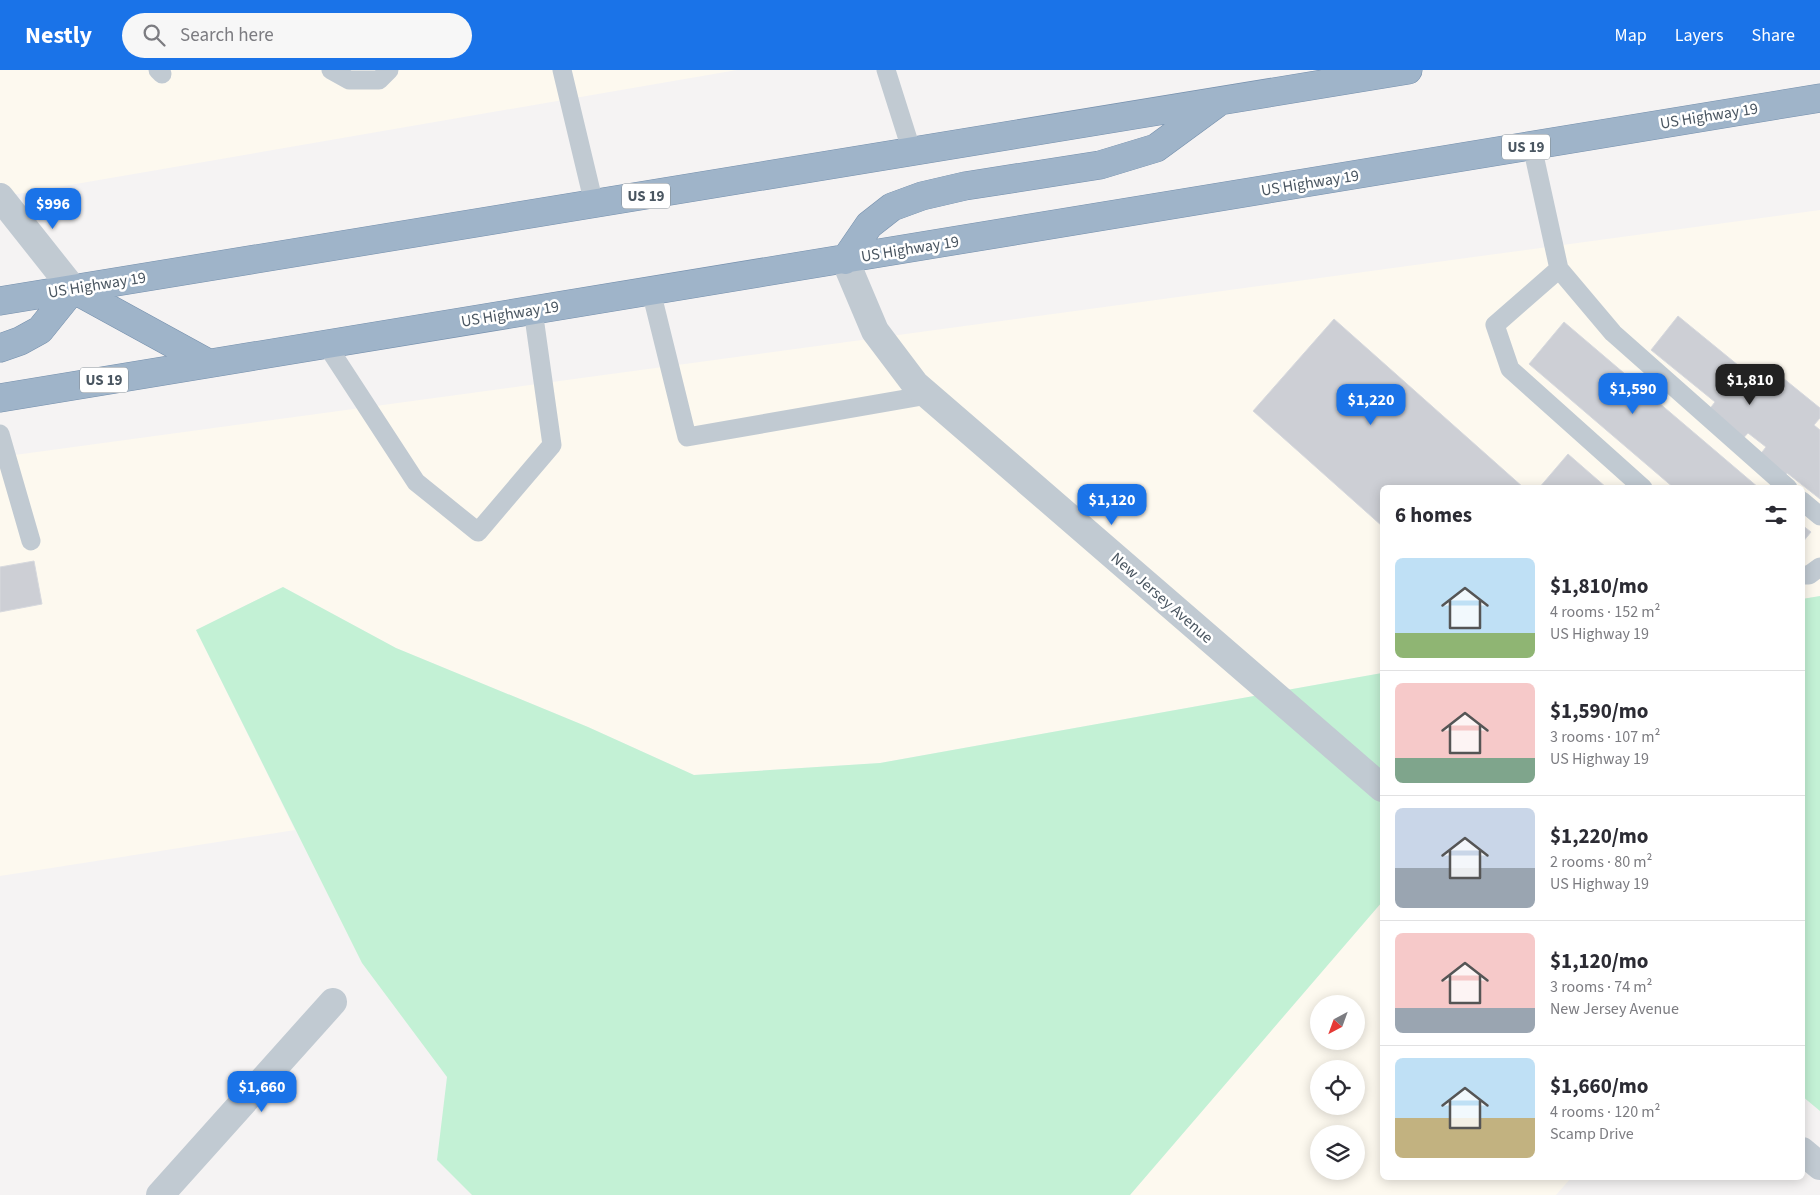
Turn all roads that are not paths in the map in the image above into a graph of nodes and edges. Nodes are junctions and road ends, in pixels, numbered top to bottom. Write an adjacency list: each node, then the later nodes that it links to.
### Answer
1 (331, 70): 2 (lane)
2 (389, 70)
3 (562, 70): 11 (lane)
4 (886, 70): 9 (lane)
5 (1408, 70): 7 (highway, US Highway 19 / US 19)
6 (1820, 98): 8 (highway, US Highway 19 / US 19)
7 (1219, 101): 9 (highway, US Highway 19 / US 19); 12 (highway)
8 (1532, 146): 12 (highway, US Highway 19 / US 19); 13 (lane)
9 (912, 152): 11 (highway, US Highway 19 / US 19)
10 (0, 197): 14 (street)
11 (594, 204): 14 (highway, US Highway 19 / US 19)
12 (845, 260): 15 (highway, US Highway 19 / US 19); 21 (street, New Jersey Avenue)
13 (1559, 269): 24 (lane); 25 (lane)
14 (73, 289): 16 (highway, US Highway 19 / US 19); 19 (highway); 20 (highway)
15 (652, 291): 17 (highway, US Highway 19 / US 19); 21 (lane)
16 (0, 301)
17 (533, 310): 18 (highway, US Highway 19 / US 19); 18 (lane)
18 (326, 344): 20 (highway, US Highway 19 / US 19)
19 (0, 348)
20 (208, 363): 22 (highway, US Highway 19 / US 19)
21 (928, 395): 31 (street, New Jersey Avenue)
22 (0, 398)
23 (0, 434): 28 (lane)
24 (1640, 485)
25 (1785, 485)
26 (1805, 504): 27 (lane)
27 (1820, 516)
28 (31, 541)
29 (1820, 567): 30 (lane)
30 (1805, 575)
31 (1380, 786)
32 (333, 1002): 35 (street)
33 (1805, 1153): 34 (street)
34 (1820, 1166)
35 (160, 1195)

